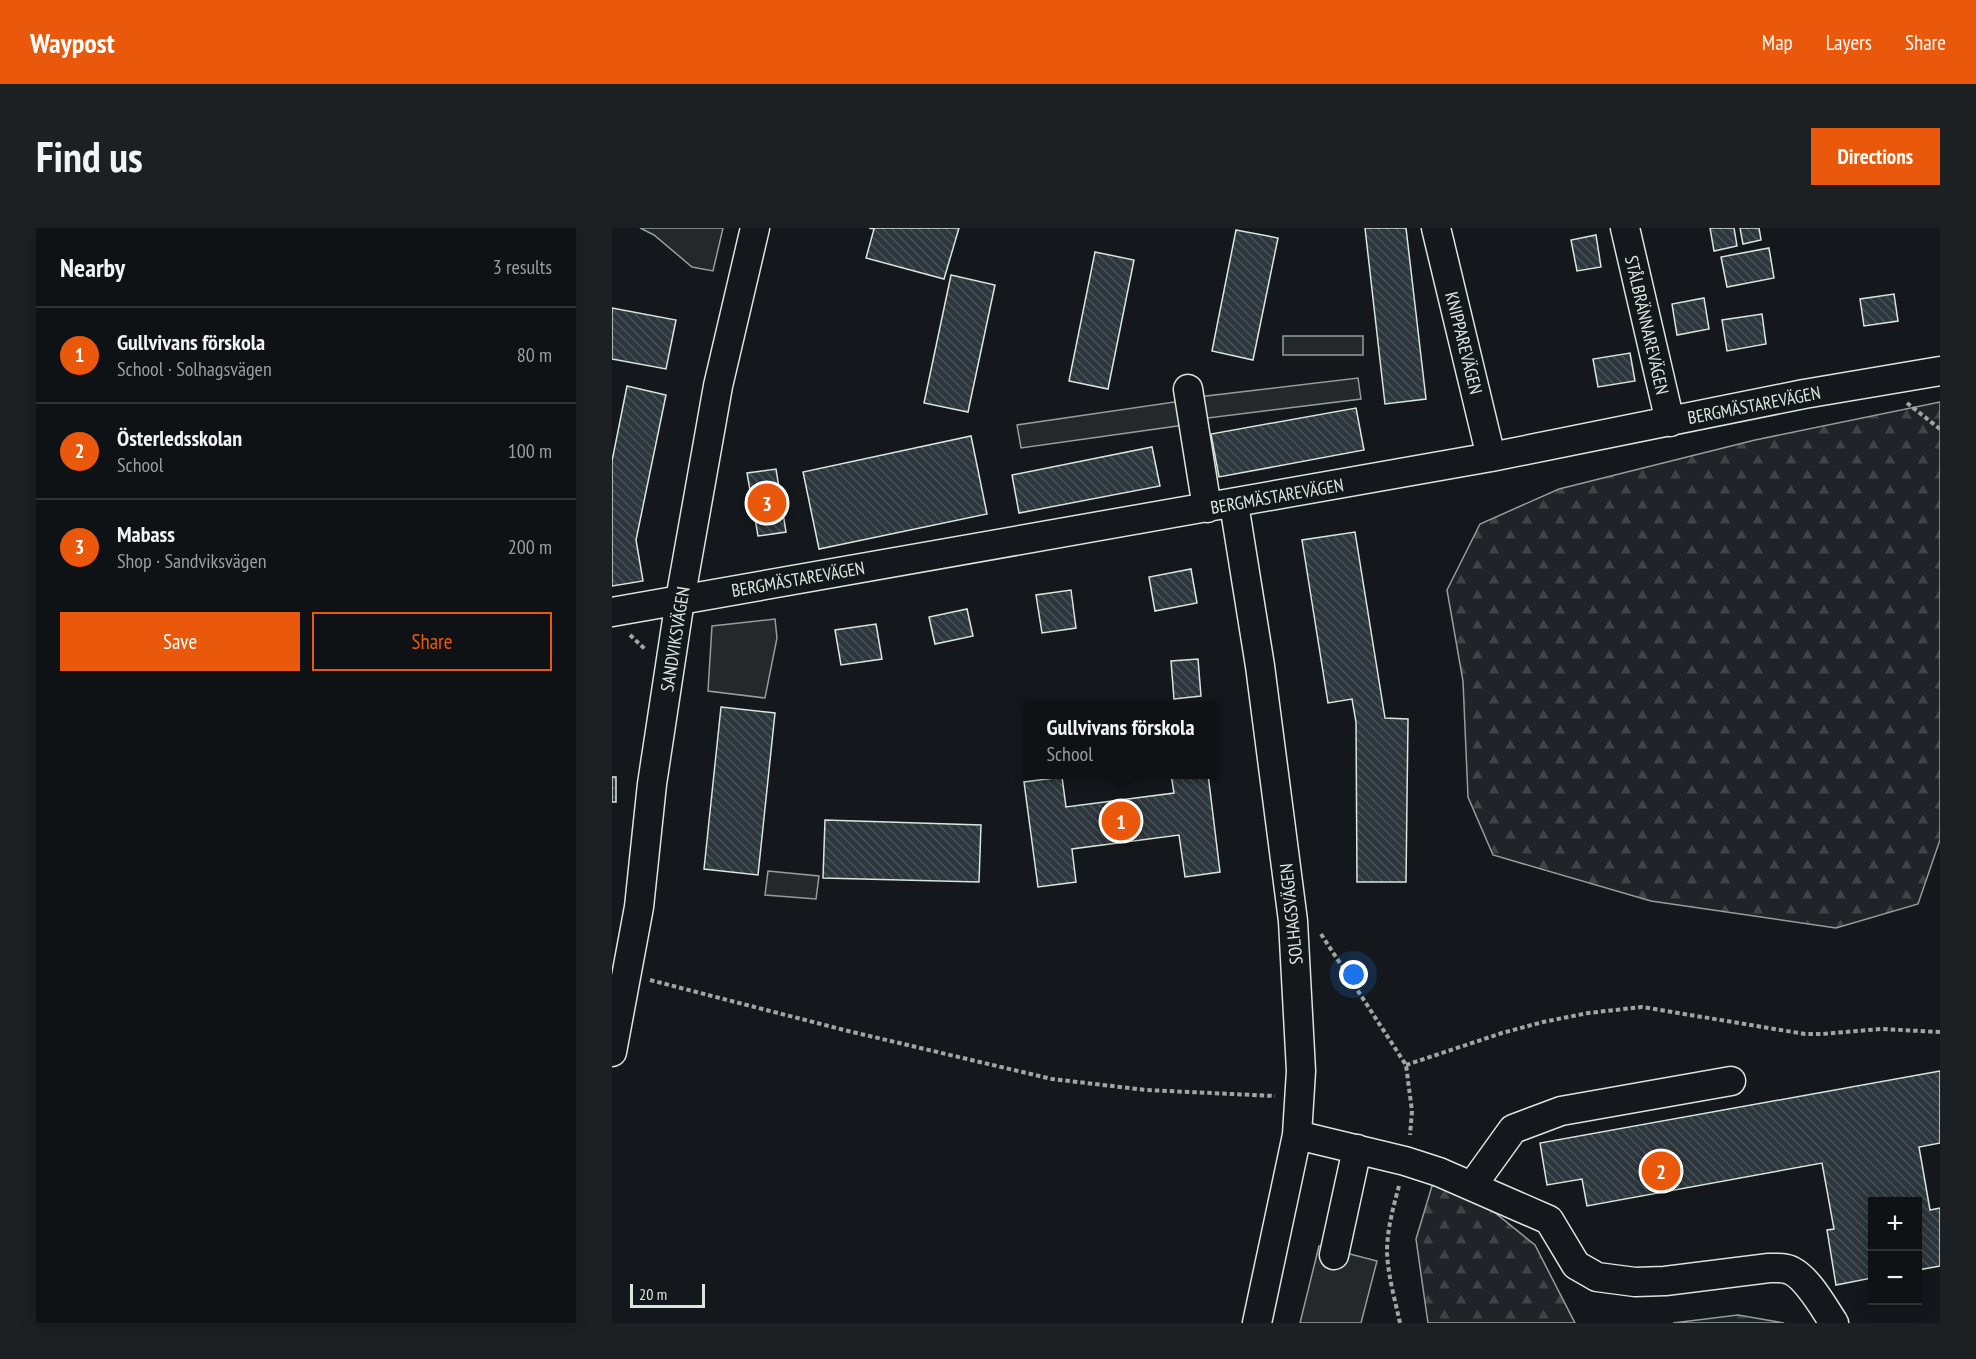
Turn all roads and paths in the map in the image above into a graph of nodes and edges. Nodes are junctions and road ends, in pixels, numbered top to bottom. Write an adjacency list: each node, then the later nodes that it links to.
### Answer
1 (755, 228): 11 (street, SANDVIKSVÄGEN)
2 (1436, 228): 9 (street, KNIPPAREVÄGEN)
3 (1625, 228): 7 (street, STÅLBRÄNNAREVÄGEN)
4 (1940, 371): 7 (street, BERGMÄSTAREVÄGEN)
5 (1188, 389): 10 (street, SOLHAGSVÄGEN)
6 (1906, 402): 8 (path)
7 (1670, 422): 9 (street, BERGMÄSTAREVÄGEN)
8 (1940, 429)
9 (1491, 457): 10 (street, BERGMÄSTAREVÄGEN)
10 (1220, 506): 11 (street, BERGMÄSTAREVÄGEN); 13 (street, SOLHAGSVÄGEN)
11 (680, 600): 12 (street, BERGMÄSTAREVÄGEN); 14 (street, SANDVIKSVÄGEN)
12 (612, 612)
13 (1293, 921): 17 (path); 19 (street, SOLHAGSVÄGEN)
14 (619, 976): 16 (street, SANDVIKSVÄGEN); 19 (path)
15 (1940, 1032): 17 (path)
16 (612, 1052)
17 (1406, 1065): 22 (path)
18 (1731, 1081): 23 (street)
19 (1300, 1096): 20 (street, SOLHAGSVÄGEN)
20 (1297, 1135): 21 (street); 25 (street, SOLHAGSVÄGEN)
21 (1357, 1149): 22 (street); 24 (street)
22 (1405, 1161): 23 (street); 26 (path)
23 (1472, 1186): 27 (street)
24 (1334, 1255)
25 (1257, 1323)
26 (1400, 1323)
27 (1834, 1323)

